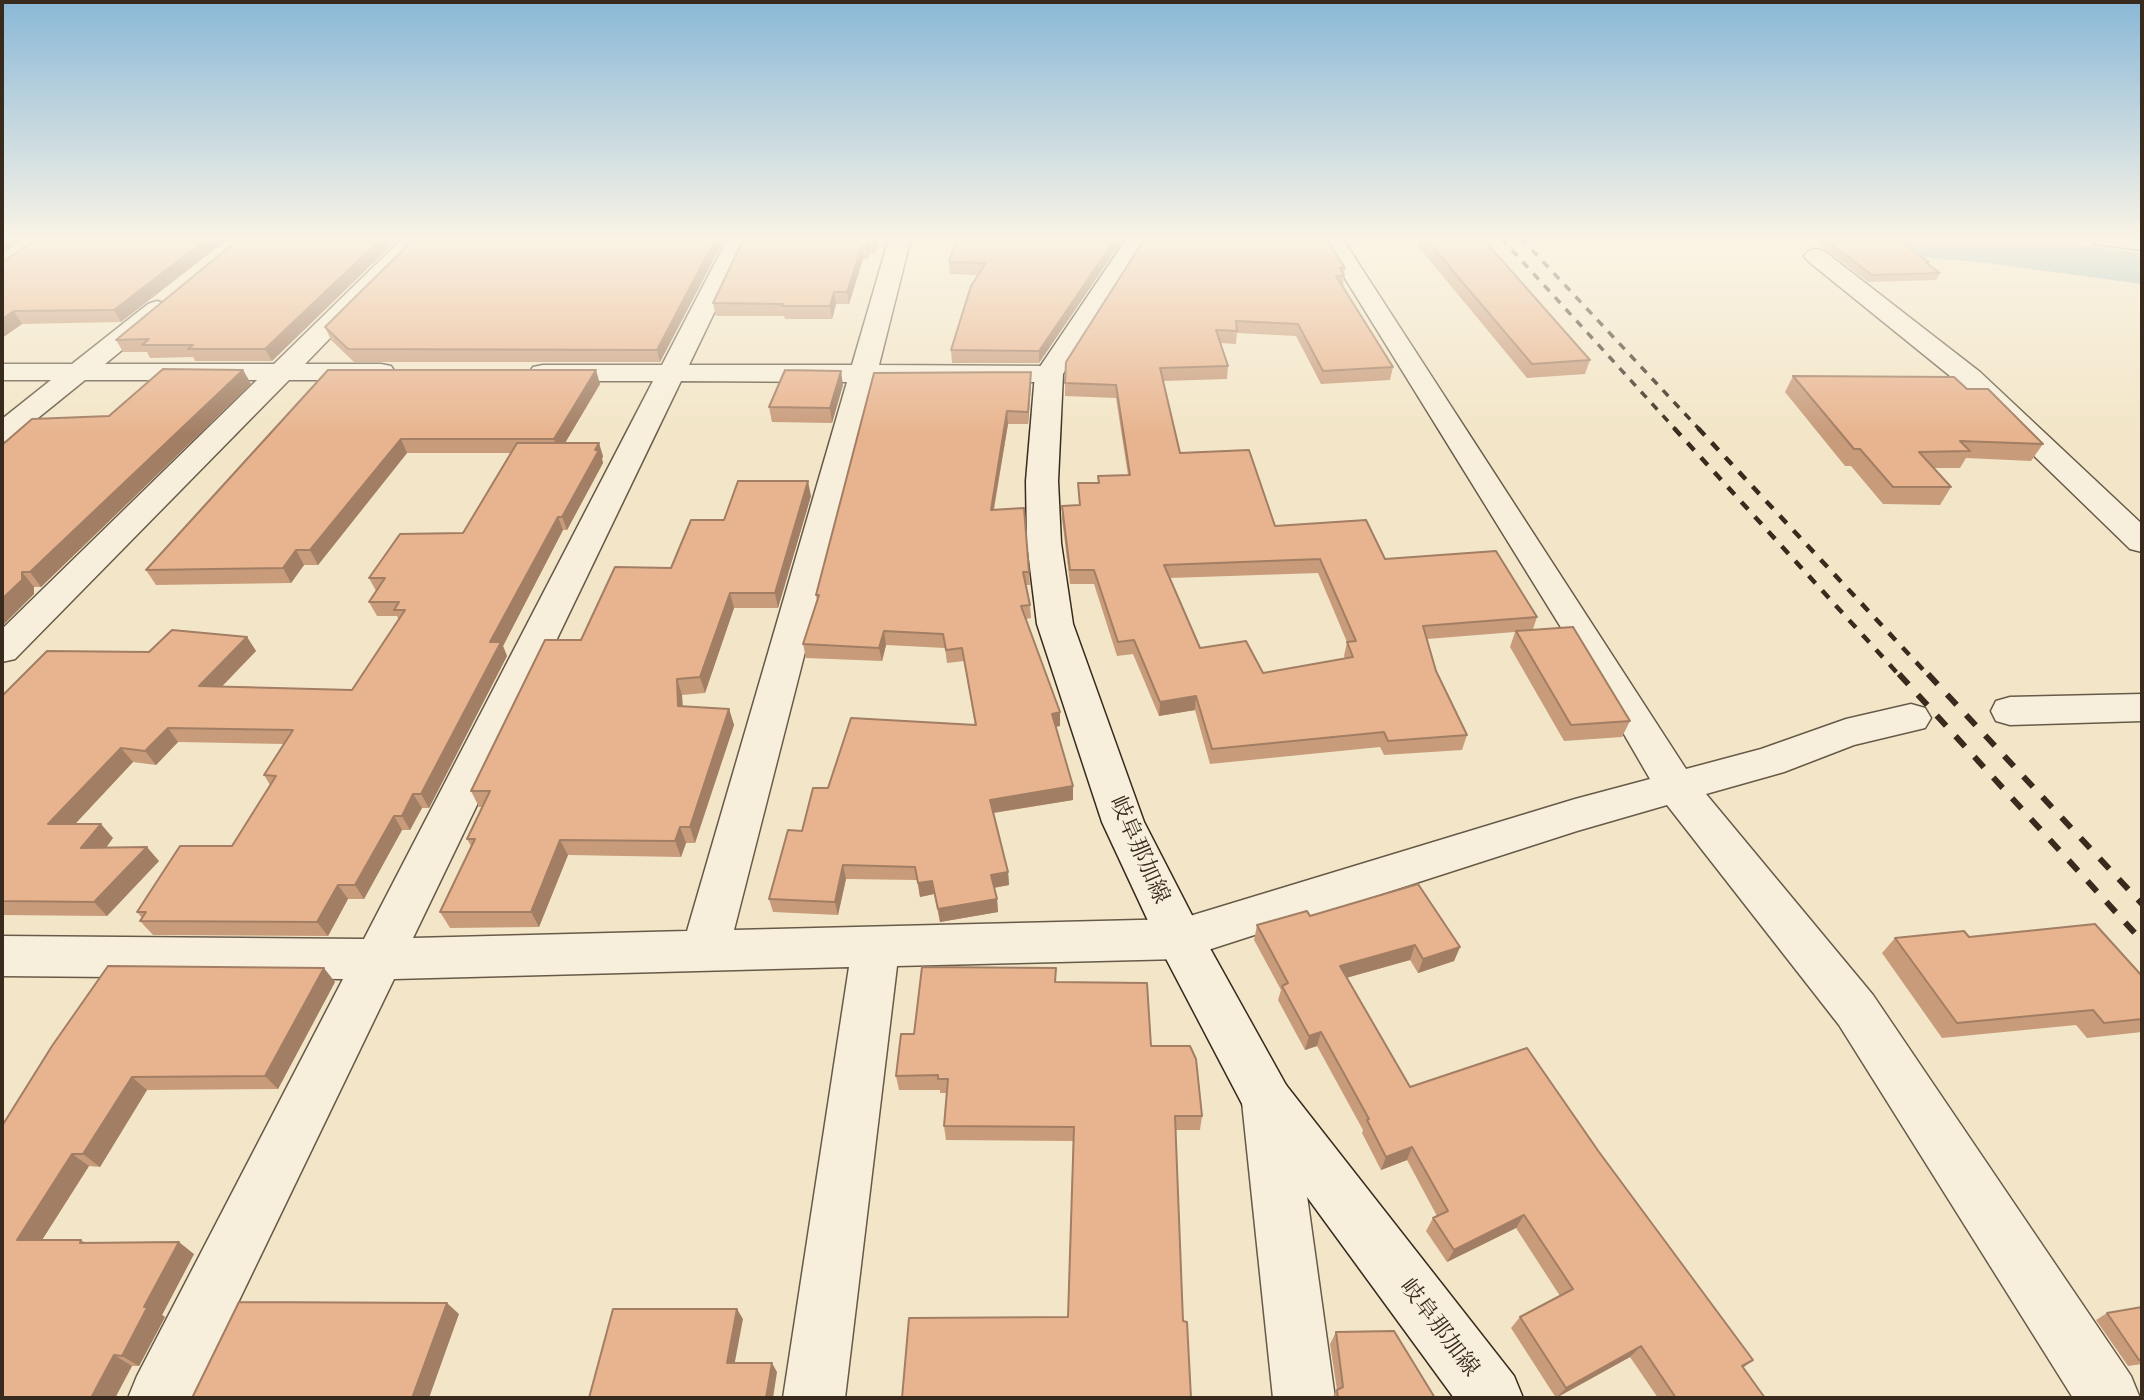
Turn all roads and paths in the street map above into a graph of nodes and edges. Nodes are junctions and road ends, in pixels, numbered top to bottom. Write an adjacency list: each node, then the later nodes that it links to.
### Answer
1 (164, 303): 10 (street)
2 (350, 303): 8 (street)
3 (706, 303): 13 (street)
4 (882, 303): 14 (street)
5 (1095, 303): 15 (street, 岐阜那加線)
6 (1373, 303): 22 (street)
7 (1876, 303): 17 (street)
8 (282, 371): 10 (street); 11 (street); 18 (street)
9 (2, 372): 10 (street)
10 (79, 372): 16 (street)
11 (408, 372)
12 (520, 373): 13 (street)
13 (671, 374): 14 (street); 27 (street)
14 (862, 374): 15 (street); 25 (street)
15 (1049, 374): 23 (street, 岐阜那加線)
16 (2, 433)
17 (2142, 542)
18 (2, 650)
19 (2142, 707): 20 (street)
20 (2010, 711)
21 (1911, 718): 22 (street)
22 (1676, 787): 23 (street); 33 (street)
23 (1180, 939): 24 (street); 28 (street, 岐阜那加線)
24 (876, 946): 25 (street); 30 (street)
25 (705, 951): 27 (street)
26 (2, 956): 27 (street)
27 (379, 959): 29 (street)
28 (1268, 1102): 31 (street); 32 (street, 岐阜那加線)
29 (159, 1398)
30 (814, 1398)
31 (1304, 1398)
32 (1492, 1398)
33 (2109, 1398)

